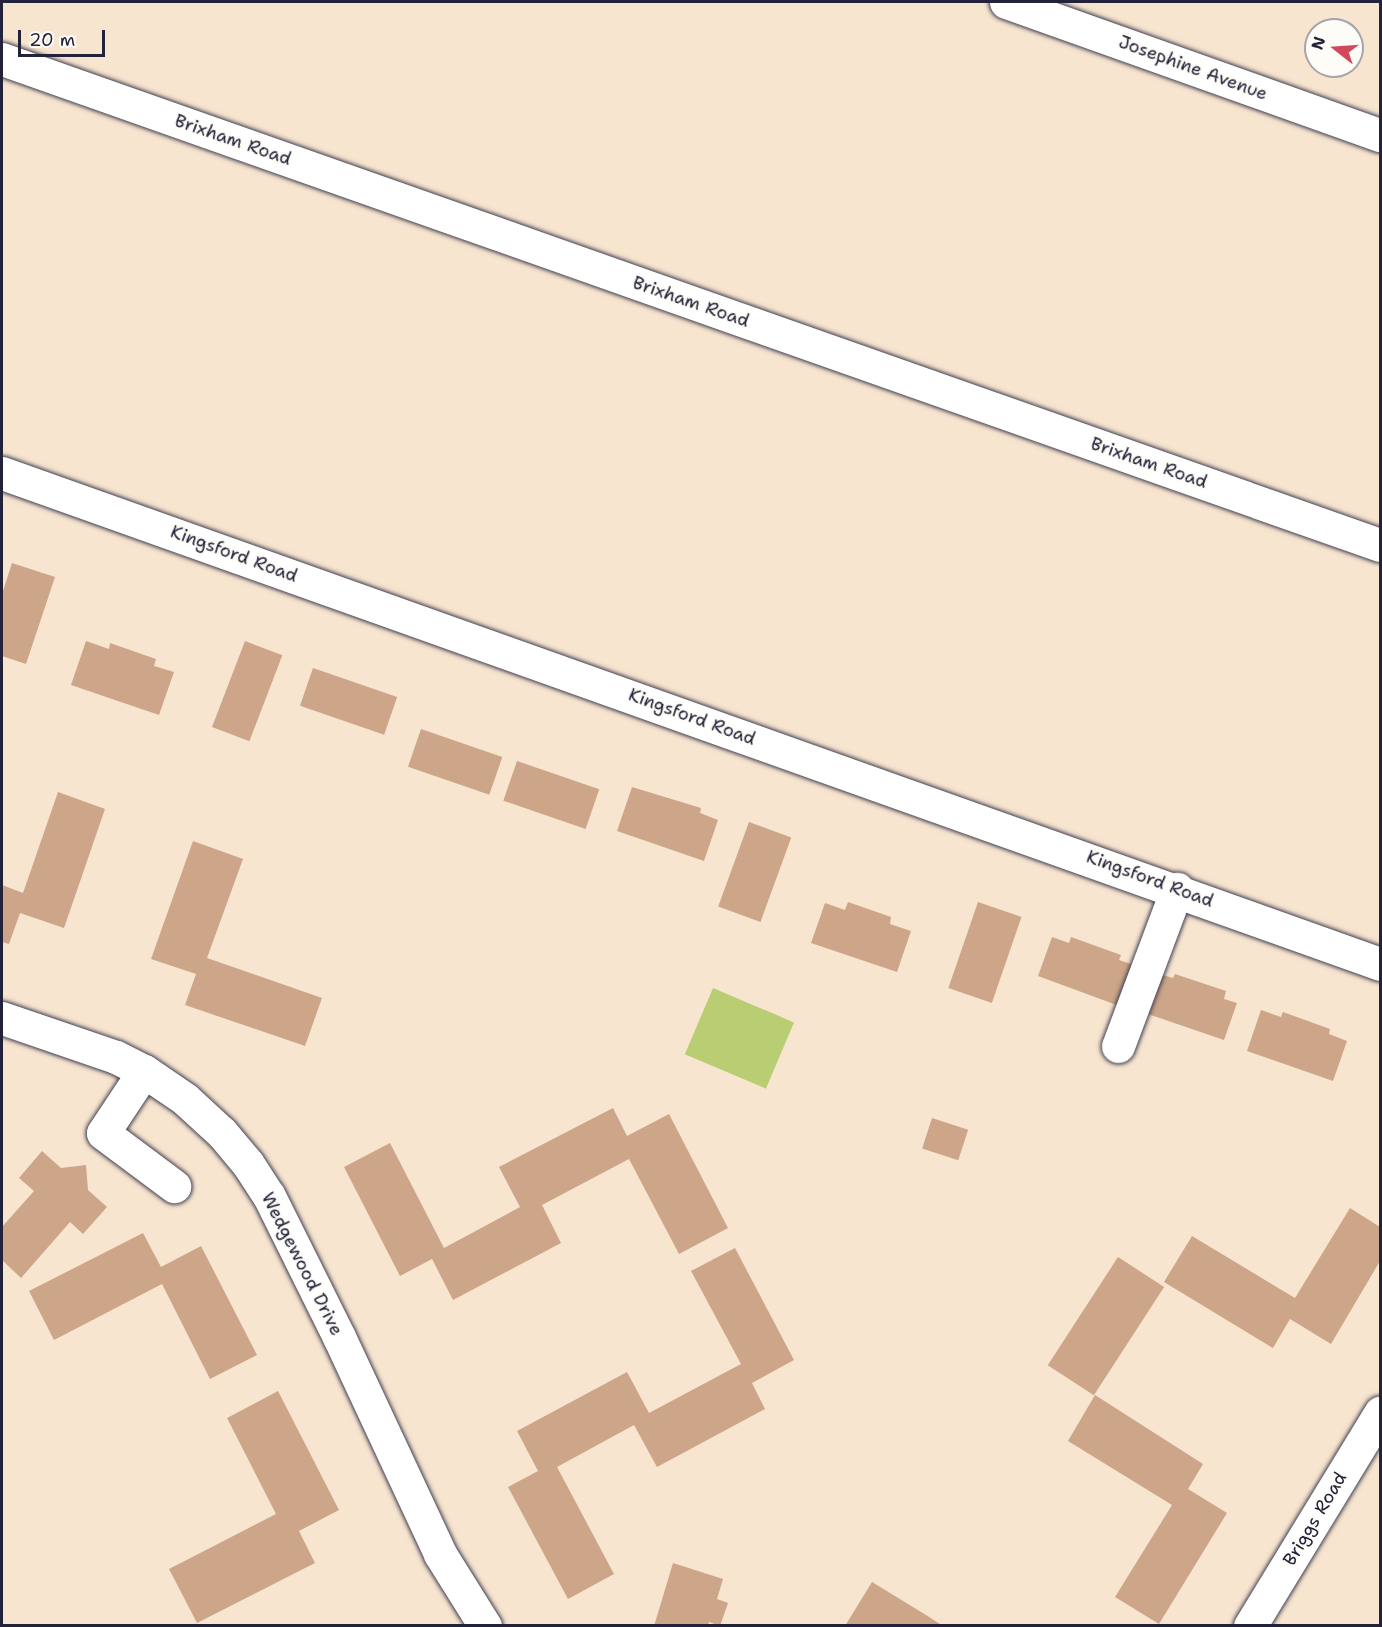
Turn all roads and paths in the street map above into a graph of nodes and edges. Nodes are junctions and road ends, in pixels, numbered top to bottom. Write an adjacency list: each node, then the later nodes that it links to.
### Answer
1 (1006, 2): 3 (street, Josephine Avenue)
2 (2, 59): 5 (street, Brixham Road)
3 (1380, 135)
4 (2, 473): 6 (street, Kingsford Road)
5 (1380, 545)
6 (1177, 889): 7 (street, Kingsford Road); 9 (street)
7 (1380, 964)
8 (2, 1018): 10 (street, Wedgewood Drive)
9 (1118, 1046)
10 (144, 1071): 11 (street); 13 (street, Wedgewood Drive)
11 (174, 1185)
12 (1380, 1413): 14 (street, Briggs Road)
13 (485, 1626)
14 (1250, 1626)

